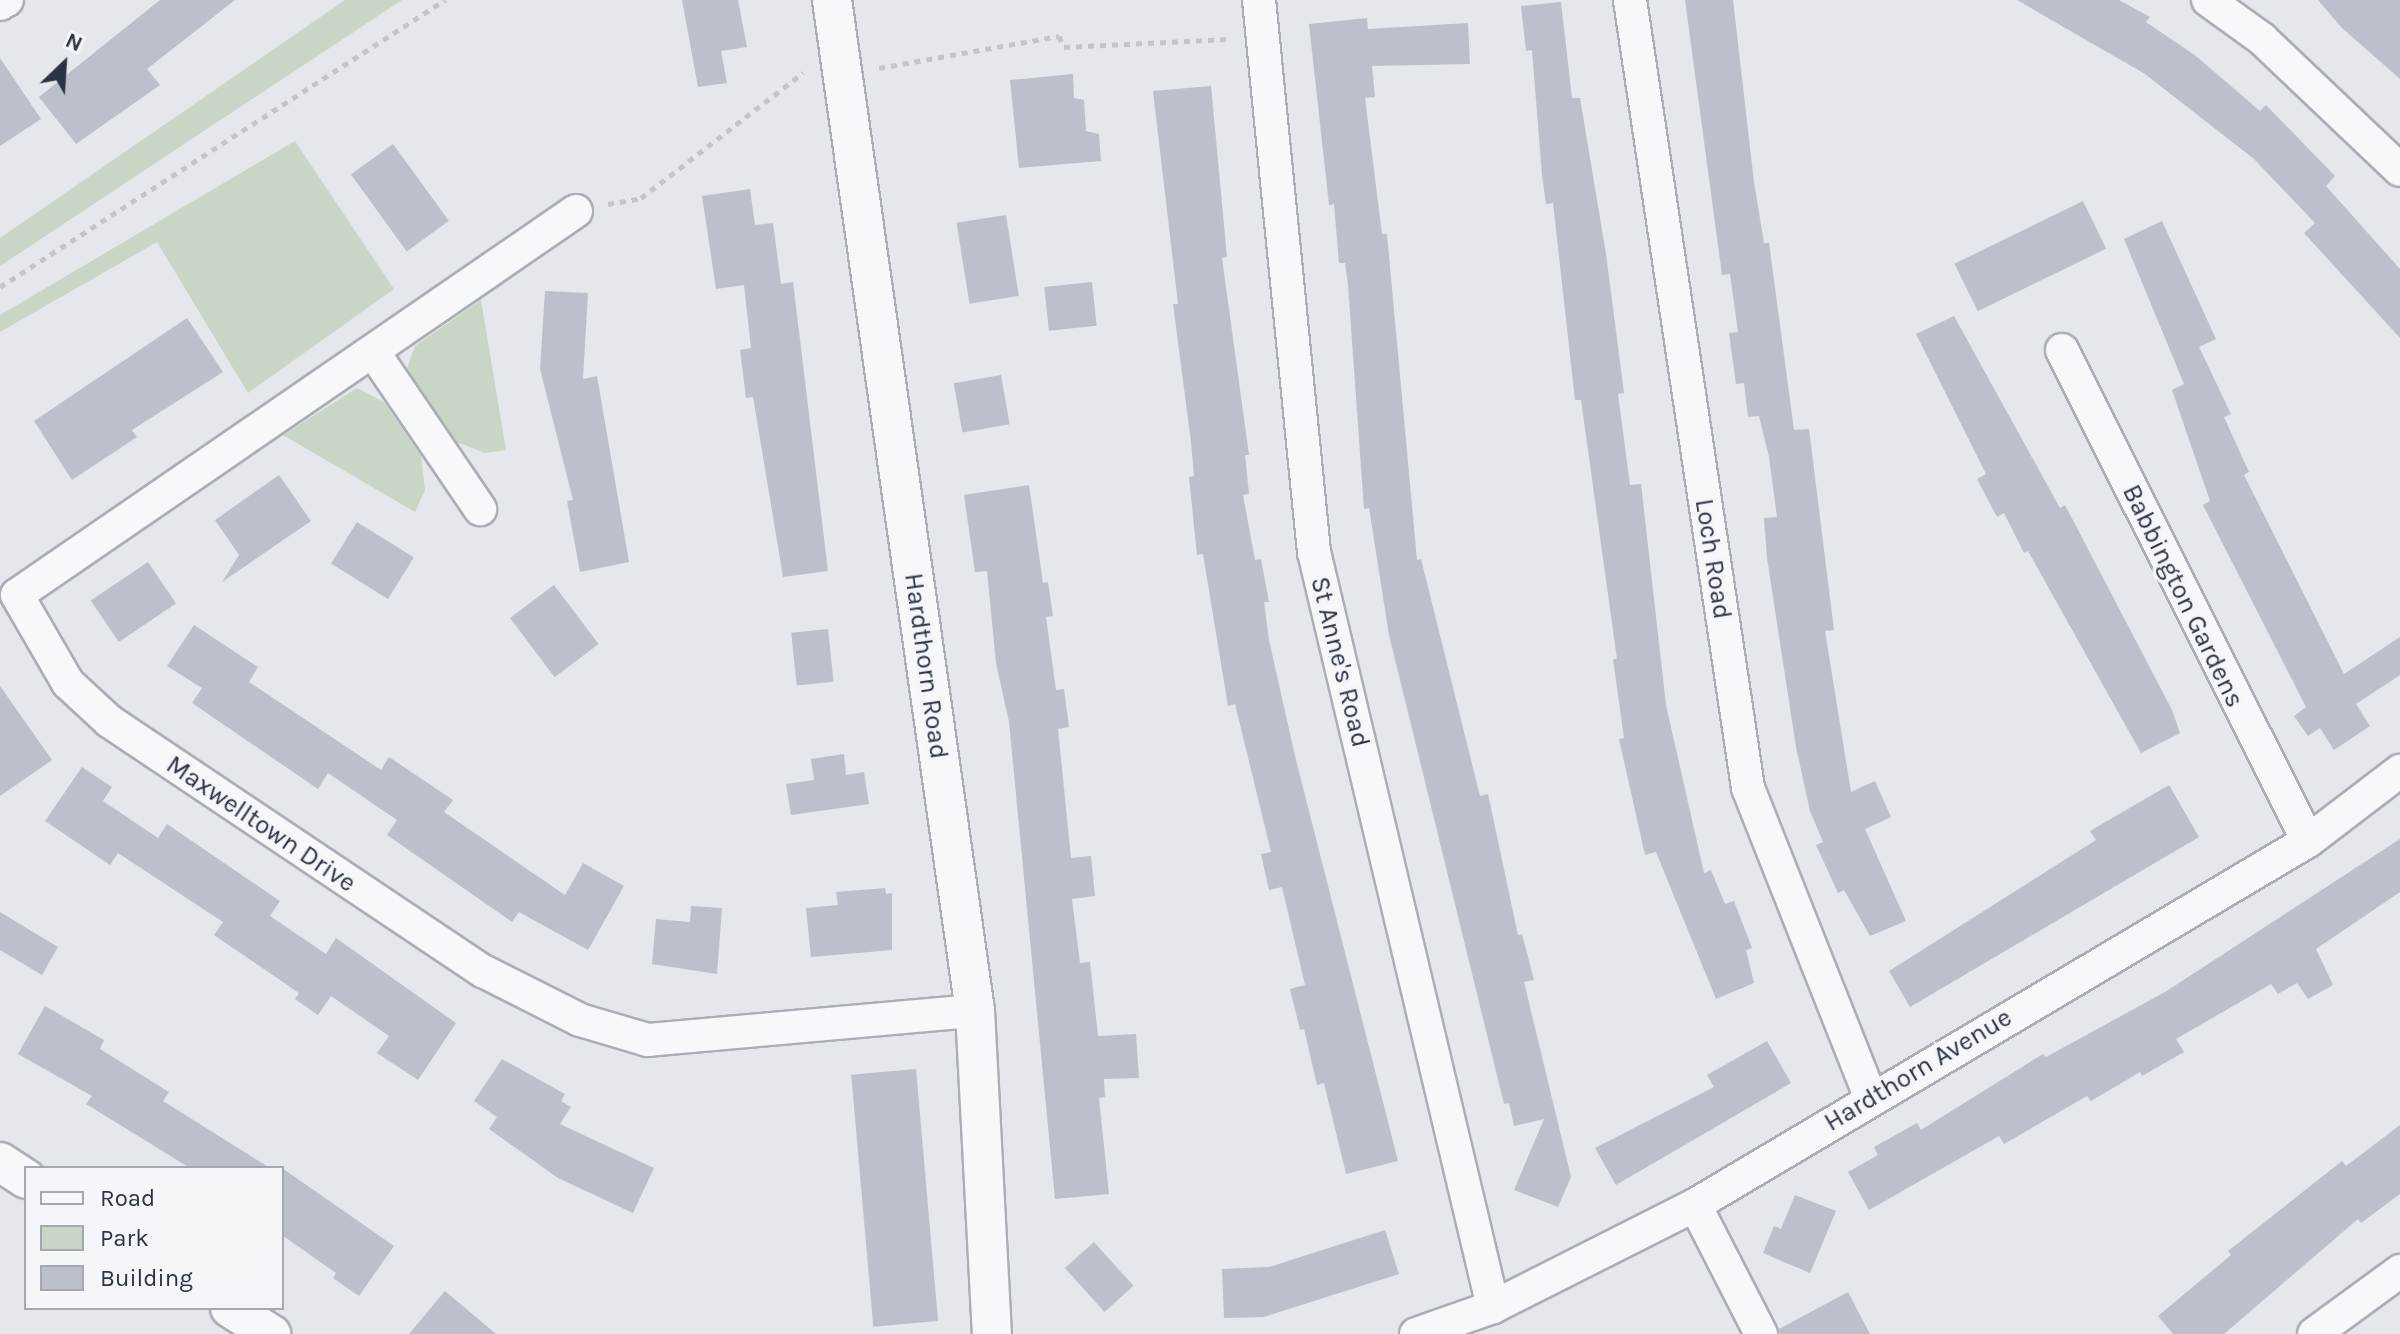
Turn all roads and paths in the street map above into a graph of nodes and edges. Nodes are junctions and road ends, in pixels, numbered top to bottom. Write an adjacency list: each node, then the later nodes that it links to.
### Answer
1 (7, 0): 7 (street)
2 (445, 0): 12 (path)
3 (832, 0): 9 (street, Hardthorn Road)
4 (1630, 0): 19 (street, Loch Road)
5 (2208, 0): 10 (street)
6 (1258, 3): 8 (street, St Anne's Road)
7 (0, 4)
8 (1260, 38): 9 (path); 24 (street, St Anne's Road)
9 (841, 60): 11 (path); 18 (street, Hardthorn Road)
10 (2400, 170)
11 (576, 211): 14 (street, Maxwelltown Drive)
12 (0, 287)
13 (2062, 350): 17 (street, Babbington Gardens)
14 (374, 353): 15 (street); 18 (street, Maxwelltown Drive)
15 (480, 509)
16 (2400, 771): 17 (street, Hardthorn Avenue)
17 (2308, 841): 19 (street, Hardthorn Avenue)
18 (975, 1011): 27 (street, Hardthorn Road)
19 (1871, 1098): 22 (street, Hardthorn Avenue)
20 (0, 1162): 21 (street)
21 (24, 1178)
22 (1695, 1205): 24 (street, Hardthorn Avenue); 29 (street)
23 (2400, 1271): 30 (street)
24 (1493, 1307): 28 (street, Hardthorn Avenue)
25 (233, 1310): 26 (street)
26 (271, 1334)
27 (992, 1334)
28 (1416, 1334)
29 (1761, 1334)
30 (2314, 1334)

